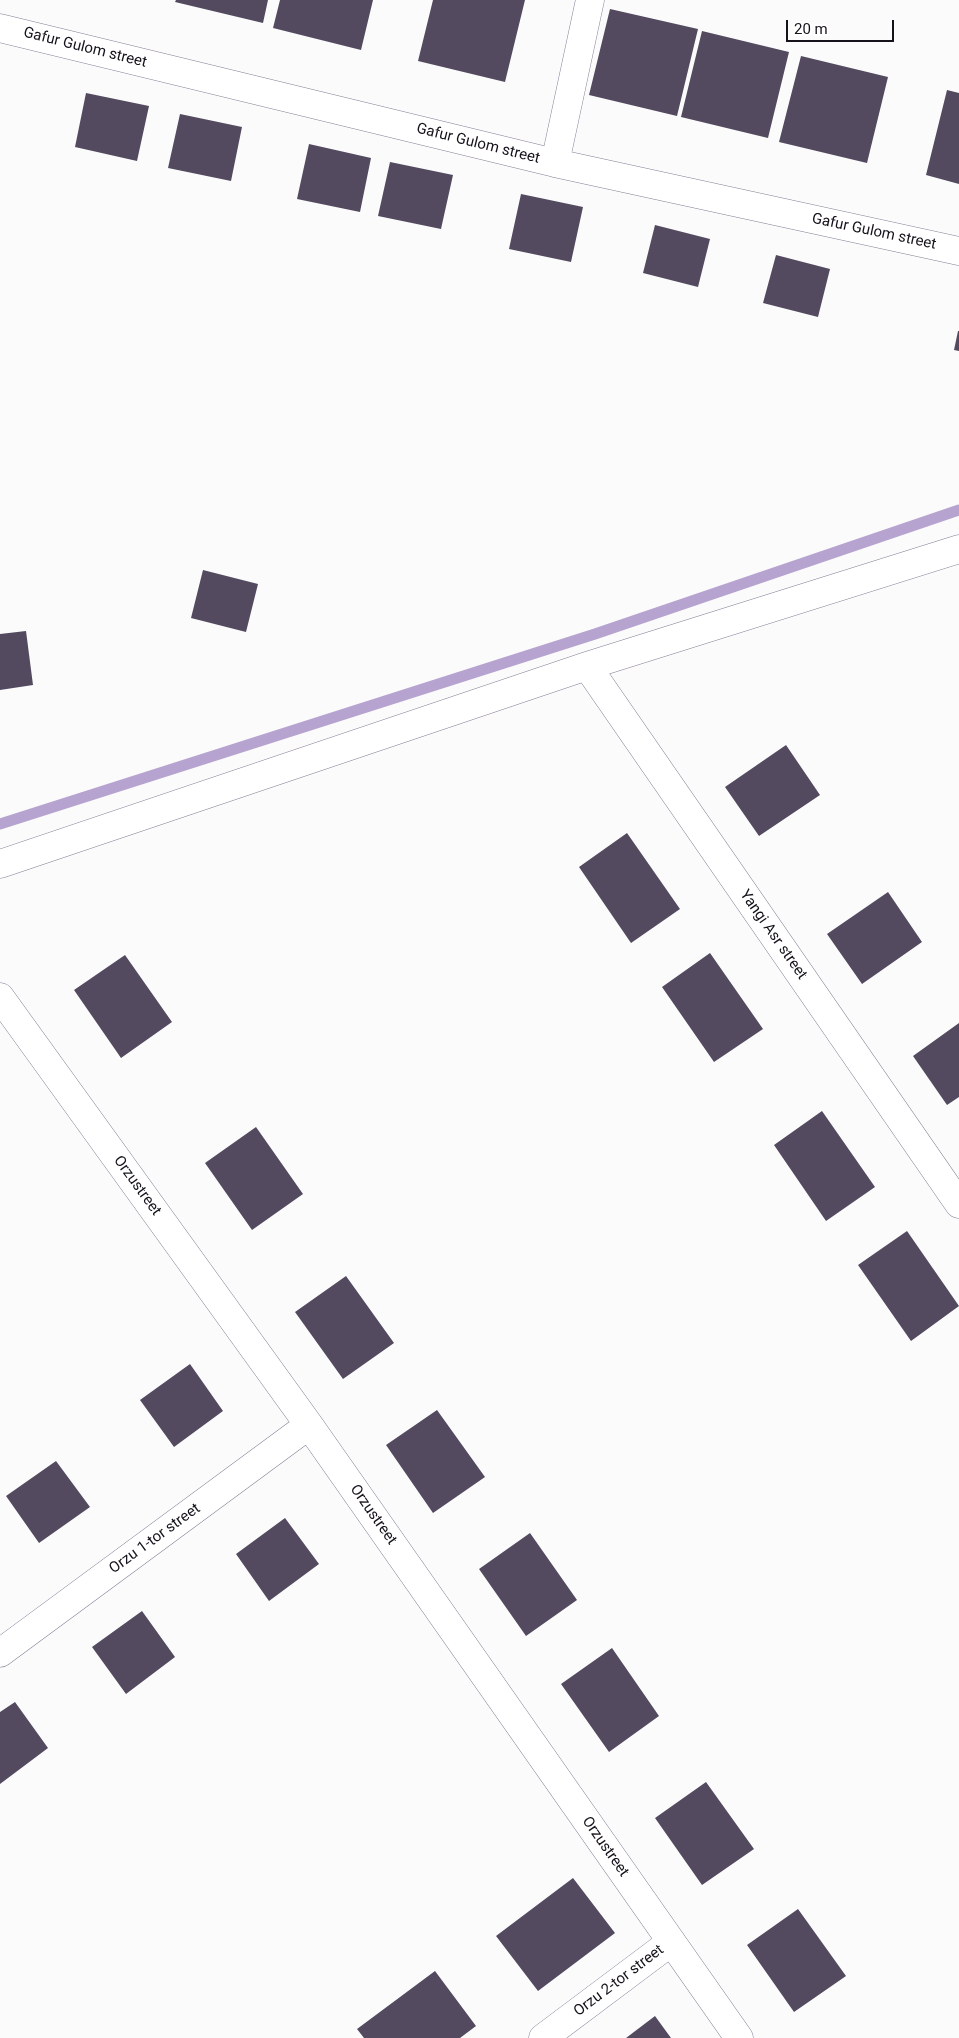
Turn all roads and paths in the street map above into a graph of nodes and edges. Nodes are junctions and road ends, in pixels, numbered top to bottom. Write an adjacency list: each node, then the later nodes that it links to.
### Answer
1 (590, 0): 3 (street)
2 (0, 28): 3 (street, Gafur Gulom street)
3 (555, 163): 4 (street, Gafur Gulom street)
4 (959, 251)
5 (959, 549): 6 (street)
6 (587, 666): 7 (street); 9 (street, Yangi Asr street)
7 (0, 864)
8 (0, 998): 10 (street, Orzustreet)
9 (959, 1204)
10 (310, 1425): 11 (street, Orzu 1-tor street); 12 (street, Orzustreet)
11 (0, 1653)
12 (671, 1942): 13 (street, Orzu 2-tor street); 14 (street, Orzustreet)
13 (543, 2038)
14 (739, 2038)

